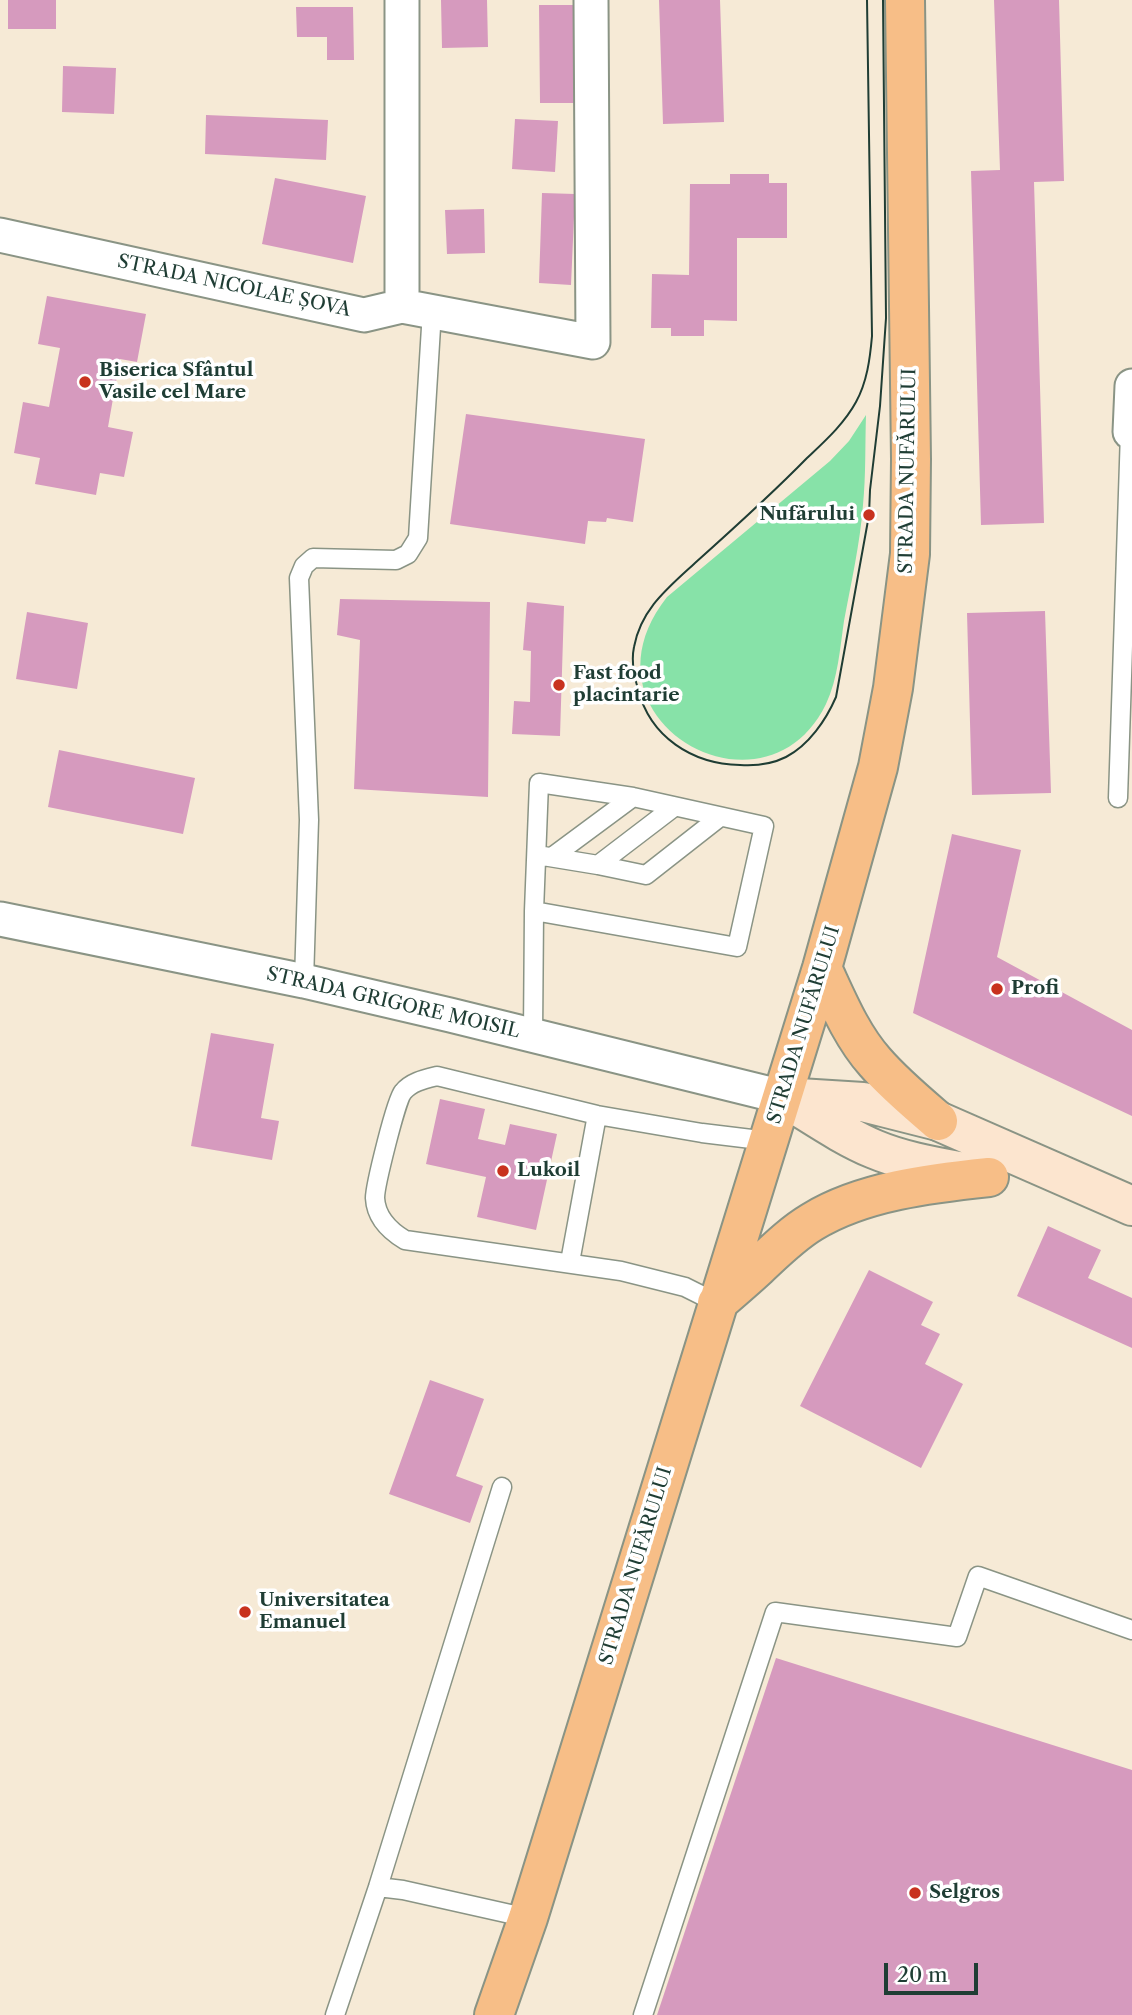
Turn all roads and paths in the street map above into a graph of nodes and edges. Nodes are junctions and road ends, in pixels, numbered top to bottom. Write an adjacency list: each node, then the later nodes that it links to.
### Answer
1 (402, 0): 5 (street)
2 (592, 0): 5 (street, STRADA NICOLAE ȘOVA)
3 (905, 0): 16 (main road, STRADA NUFĂRULUI)
4 (0, 235): 5 (street, STRADA NICOLAE ȘOVA)
5 (417, 309): 17 (lane)
6 (1132, 386): 7 (street)
7 (1131, 433): 9 (lane)
8 (633, 797): 10 (lane); 12 (lane); 12 (lane)
9 (1118, 798)
10 (674, 807): 11 (lane); 13 (lane)
11 (720, 817): 13 (lane); 14 (lane)
12 (544, 856): 13 (lane); 14 (lane)
13 (598, 865)
14 (534, 911): 18 (lane)
15 (0, 919): 17 (street, STRADA GRIGORE MOISIL)
16 (822, 968): 19 (main road, STRADA NUFĂRULUI); 21 (main road)
17 (304, 981): 18 (street, STRADA GRIGORE MOISIL)
18 (533, 1035): 19 (street, STRADA GRIGORE MOISIL)
19 (783, 1097): 21 (main road); 22 (main road, STRADA NUFĂRULUI); 24 (main road)
20 (597, 1115): 22 (lane); 26 (lane); 26 (lane)
21 (939, 1121): 23 (main road)
22 (768, 1141): 27 (main road, STRADA NUFĂRULUI)
23 (1058, 1174): 24 (main road); 25 (main road)
24 (989, 1177): 27 (main road)
25 (1132, 1206)
26 (570, 1262): 27 (lane)
27 (717, 1303): 31 (main road, STRADA NUFĂRULUI)
28 (502, 1487): 30 (lane)
29 (1132, 1630): 34 (lane)
30 (378, 1887): 31 (lane); 32 (lane)
31 (528, 1918): 33 (main road, STRADA NUFĂRULUI)
32 (335, 2015)
33 (494, 2015)
34 (643, 2015)

